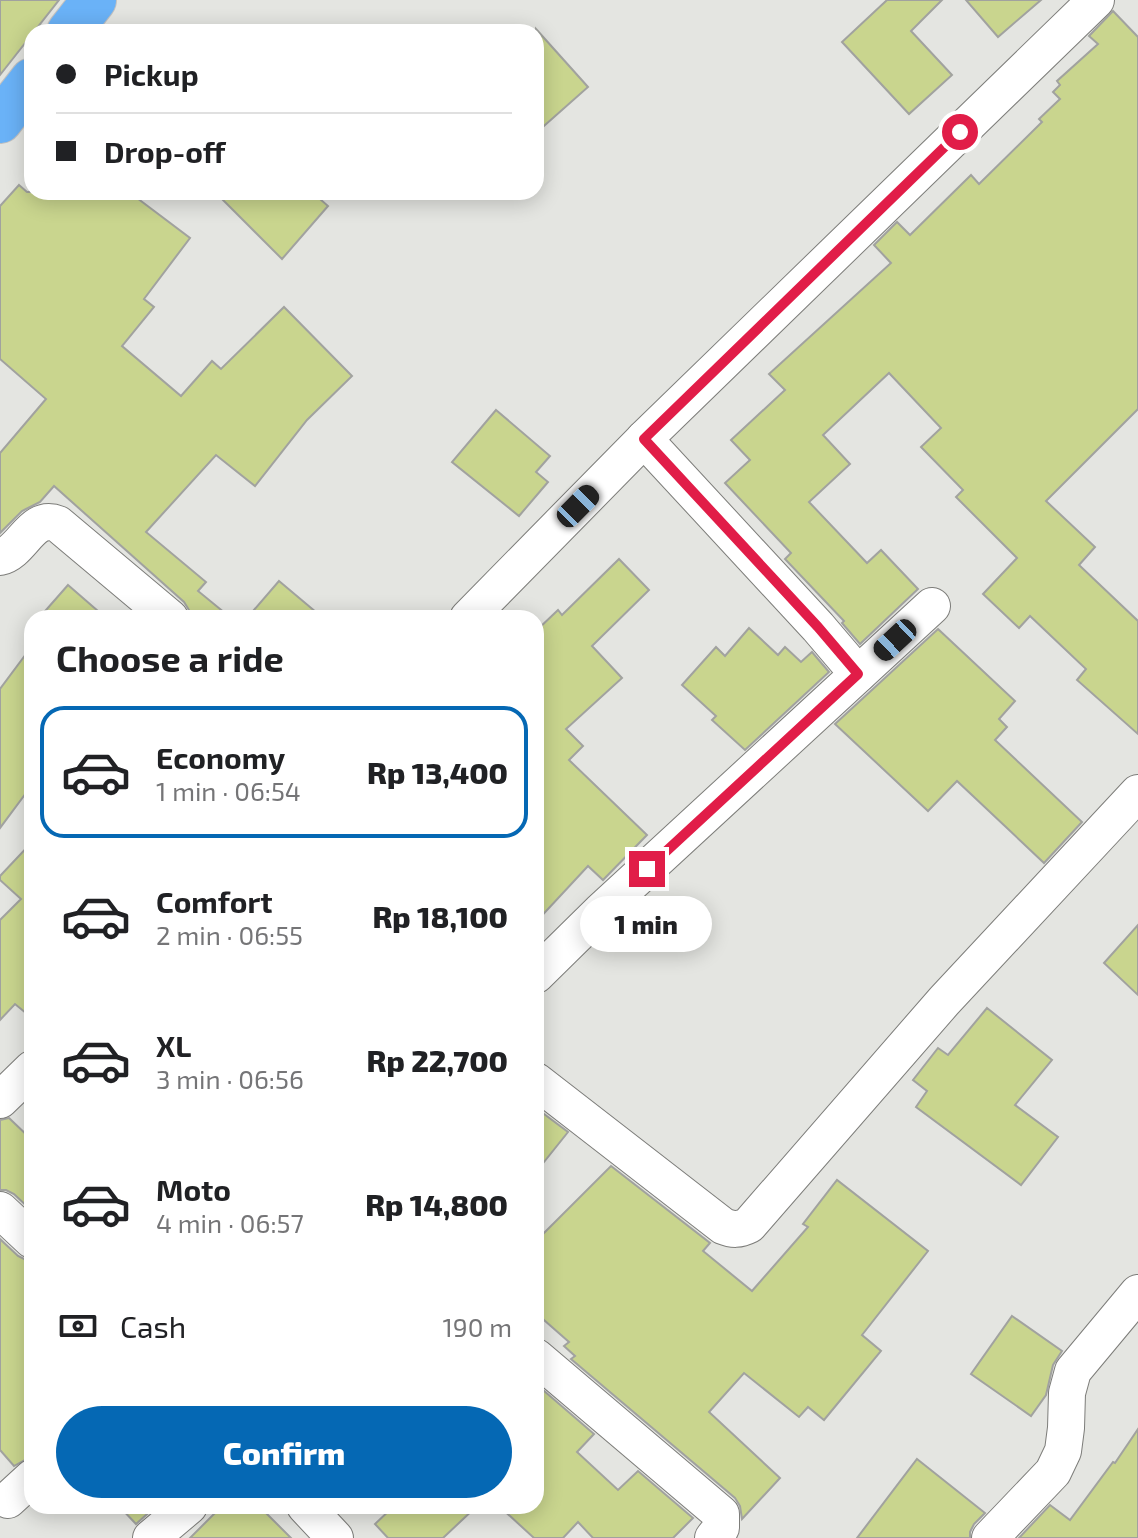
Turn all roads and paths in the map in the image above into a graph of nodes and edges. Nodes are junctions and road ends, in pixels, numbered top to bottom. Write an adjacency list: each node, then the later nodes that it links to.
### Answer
1 (94, 0): 3 (highway)
2 (1096, 0): 6 (street)
3 (75, 24)
4 (24, 90): 5 (highway)
5 (0, 121)
6 (644, 439): 10 (street); 11 (street)
7 (0, 557): 9 (street)
8 (932, 606): 11 (street)
9 (160, 610)
10 (476, 610)
11 (858, 674): 13 (street)
12 (1138, 793): 15 (street)
13 (544, 967)
14 (24, 1077): 16 (street)
15 (544, 1087)
16 (0, 1100)
17 (0, 1210): 18 (street)
18 (24, 1232)
19 (1138, 1293): 26 (street)
20 (544, 1364): 25 (street)
21 (180, 1514): 23 (street)
22 (312, 1514): 24 (street)
23 (151, 1538)
24 (335, 1538)
25 (713, 1538)
26 (990, 1538)

